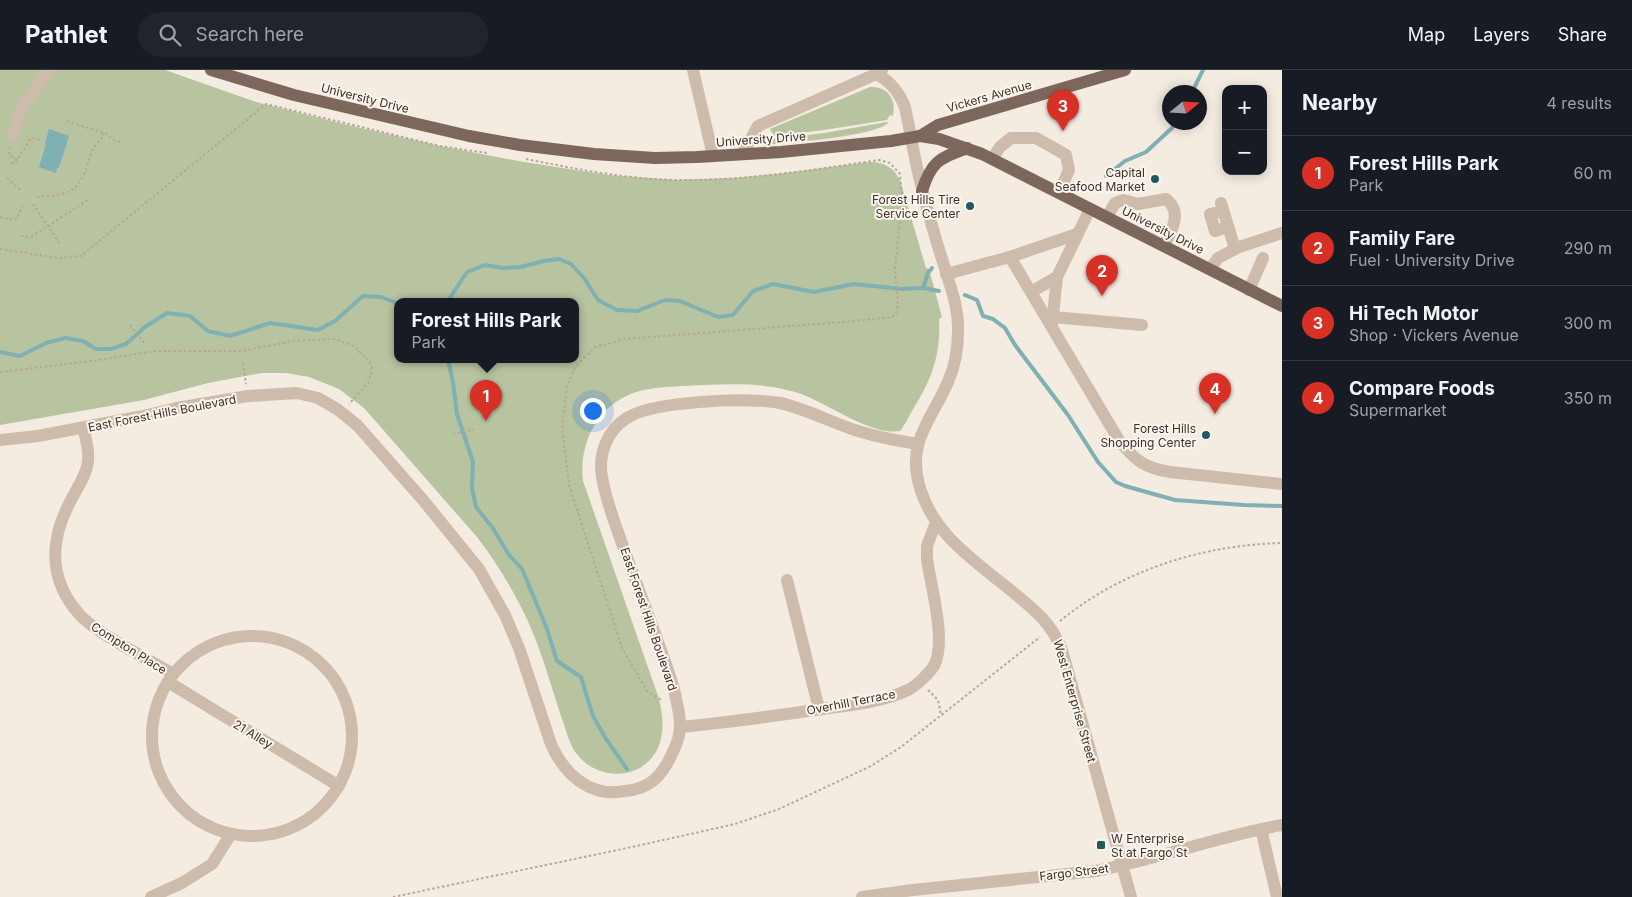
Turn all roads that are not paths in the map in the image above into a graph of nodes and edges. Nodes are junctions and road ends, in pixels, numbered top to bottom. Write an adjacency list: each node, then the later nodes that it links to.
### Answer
1 (49, 70): 6 (street)
2 (211, 70): 10 (main road, University Drive)
3 (693, 70): 10 (street)
4 (1125, 70): 7 (main road, Vickers Avenue)
5 (879, 72): 7 (street); 9 (street)
6 (13, 136)
7 (915, 137): 8 (main road, University Drive); 9 (main road, University Drive); 12 (street)
8 (967, 148): 11 (main road, University Drive); 12 (main road)
9 (743, 153): 10 (main road, University Drive)
10 (713, 156)
11 (992, 159): 13 (main road, University Drive); 13 (street)
12 (922, 191): 24 (street)
13 (1059, 193): 15 (main road, University Drive)
14 (1222, 207): 20 (street)
15 (1090, 209): 16 (main road, University Drive); 18 (street)
16 (1107, 217): 19 (main road, University Drive); 19 (street)
17 (1282, 233): 20 (street)
18 (1077, 234): 21 (street); 25 (street)
19 (1164, 246): 23 (main road, University Drive)
20 (1235, 249): 23 (street)
21 (1010, 257): 24 (street); 27 (street)
22 (1263, 258): 26 (street)
23 (1210, 269): 26 (main road, University Drive)
24 (946, 274): 33 (street)
25 (1057, 277): 27 (street); 29 (street)
26 (1249, 290): 28 (main road, University Drive)
27 (1031, 292): 29 (street)
28 (1282, 306)
29 (1052, 322): 30 (street); 34 (street)
30 (1142, 325)
31 (83, 428): 32 (street, East Forest Hills Boulevard); 37 (street, Compton Place); 39 (street, East Forest Hills Boulevard)
32 (0, 440)
33 (918, 444): 35 (street); 39 (street, East Forest Hills Boulevard)
34 (1282, 484)
35 (936, 522): 38 (street, Overhill Terrace); 44 (street, West Enterprise Street)
36 (787, 580): 38 (street)
37 (170, 678): 40 (street, 21 Alley); 40 (street); 43 (street)
38 (819, 709): 39 (street, Overhill Terrace)
39 (680, 727)
40 (339, 786): 43 (street)
41 (1282, 825): 42 (street, Fargo Street)
42 (1261, 829): 44 (street, Fargo Street); 48 (street)
43 (231, 834): 45 (street)
44 (1122, 866): 46 (street, Fargo Street); 47 (street, West Enterprise Street)
45 (151, 897)
46 (862, 897)
47 (1131, 897)
48 (1277, 897)

